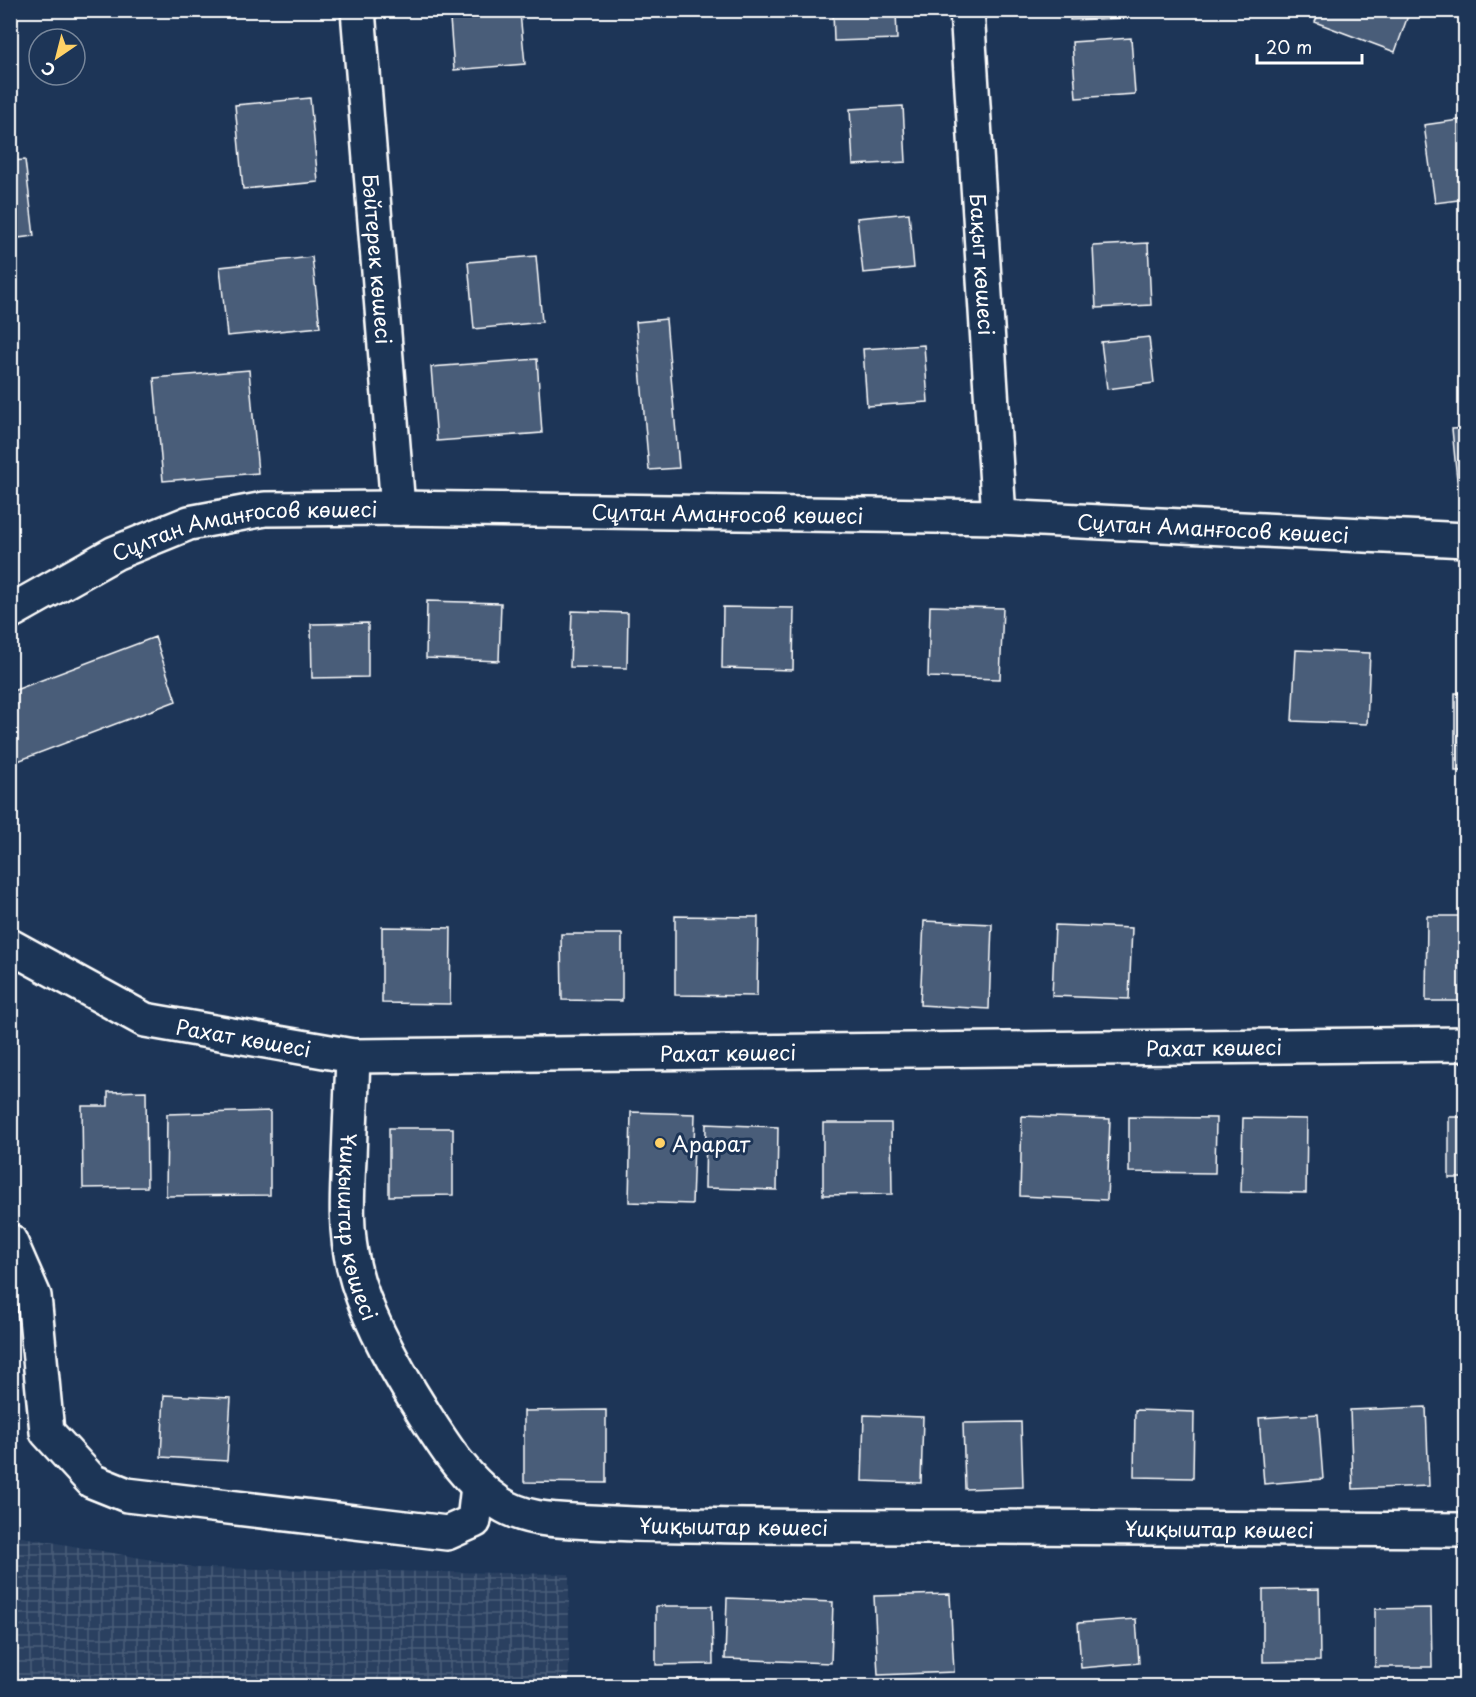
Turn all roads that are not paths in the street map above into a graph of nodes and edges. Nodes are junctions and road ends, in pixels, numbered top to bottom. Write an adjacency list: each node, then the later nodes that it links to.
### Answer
1 (358, 10): 3 (street, Бәйтерек көшесі)
2 (967, 10): 4 (street, Бақыт көшесі)
3 (398, 508): 4 (street, Сұлтан Аманғосов көшесі); 6 (street, Сұлтан Аманғосов көшесі)
4 (999, 517): 5 (street, Сұлтан Аманғосов көшесі)
5 (1466, 540)
6 (10, 612)
7 (10, 946): 9 (street, Рахат көшесі)
8 (1466, 1044): 9 (street, Рахат көшесі)
9 (353, 1056): 12 (street, Ұшқыштар көшесі)
10 (10, 1241): 11 (street)
11 (22, 1295): 12 (street)
12 (478, 1486): 13 (street, Ұшқыштар көшесі)
13 (1466, 1530)

